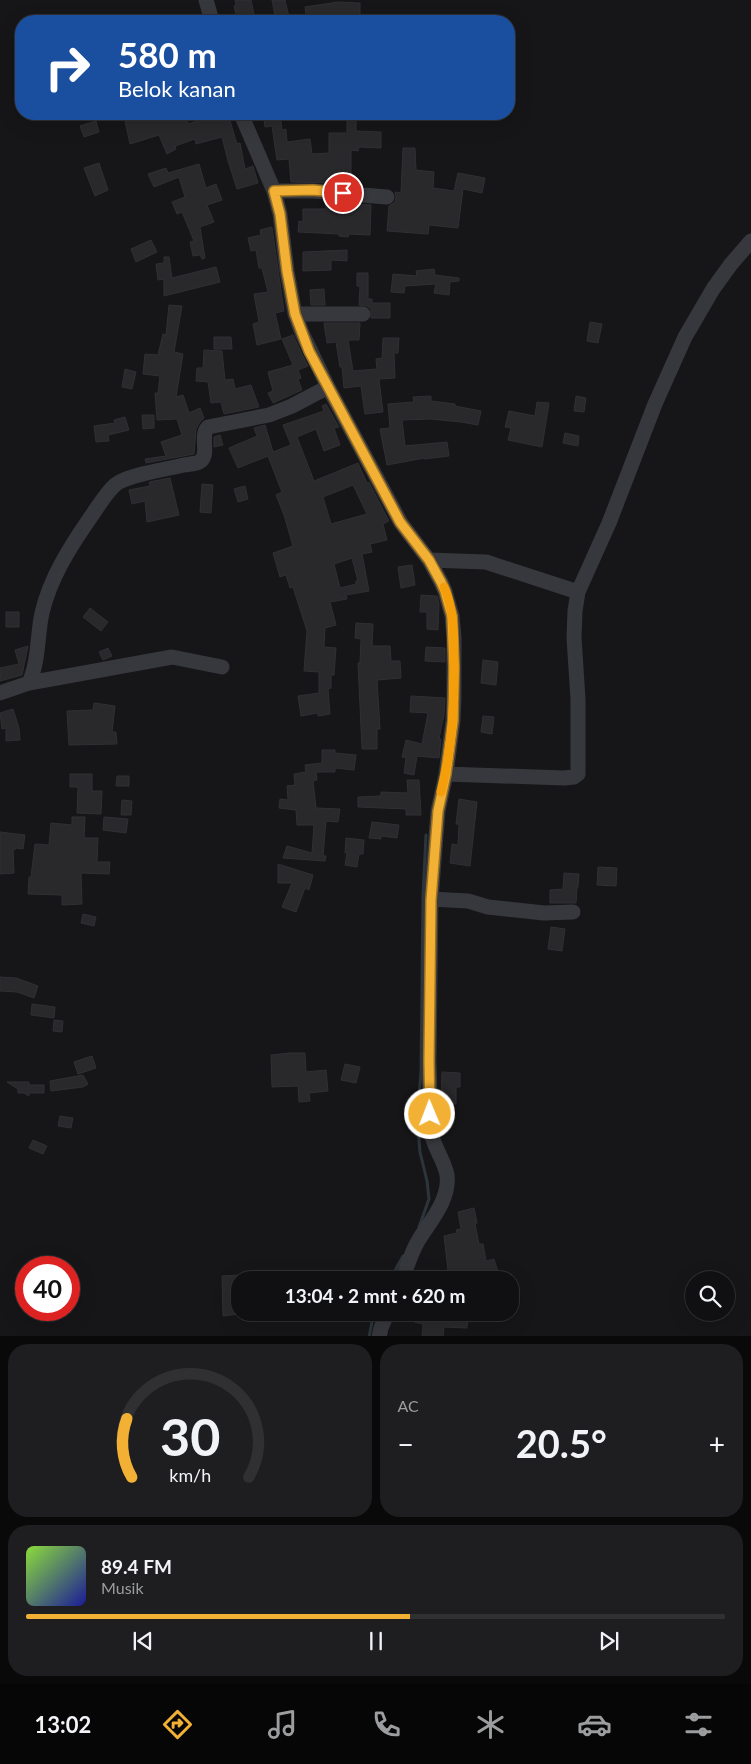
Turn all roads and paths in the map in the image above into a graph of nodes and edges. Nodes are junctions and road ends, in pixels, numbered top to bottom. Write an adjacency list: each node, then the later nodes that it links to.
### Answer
1 (206, 0): 2 (street)
2 (210, 15)
3 (244, 120): 4 (street)
4 (274, 191): 5 (street); 7 (street)
5 (387, 197)
6 (751, 241): 11 (street)
7 (295, 314): 8 (street); 9 (street)
8 (363, 314)
9 (328, 387): 10 (street); 13 (street)
10 (429, 560): 11 (street); 15 (street)
11 (578, 592): 15 (street)
12 (222, 667): 13 (street)
13 (29, 683): 14 (street)
14 (0, 693)
15 (446, 774): 16 (street)
16 (431, 900): 17 (street); 18 (street)
17 (574, 912)
18 (406, 1271)
19 (384, 1321): 20 (street)
20 (379, 1336)

